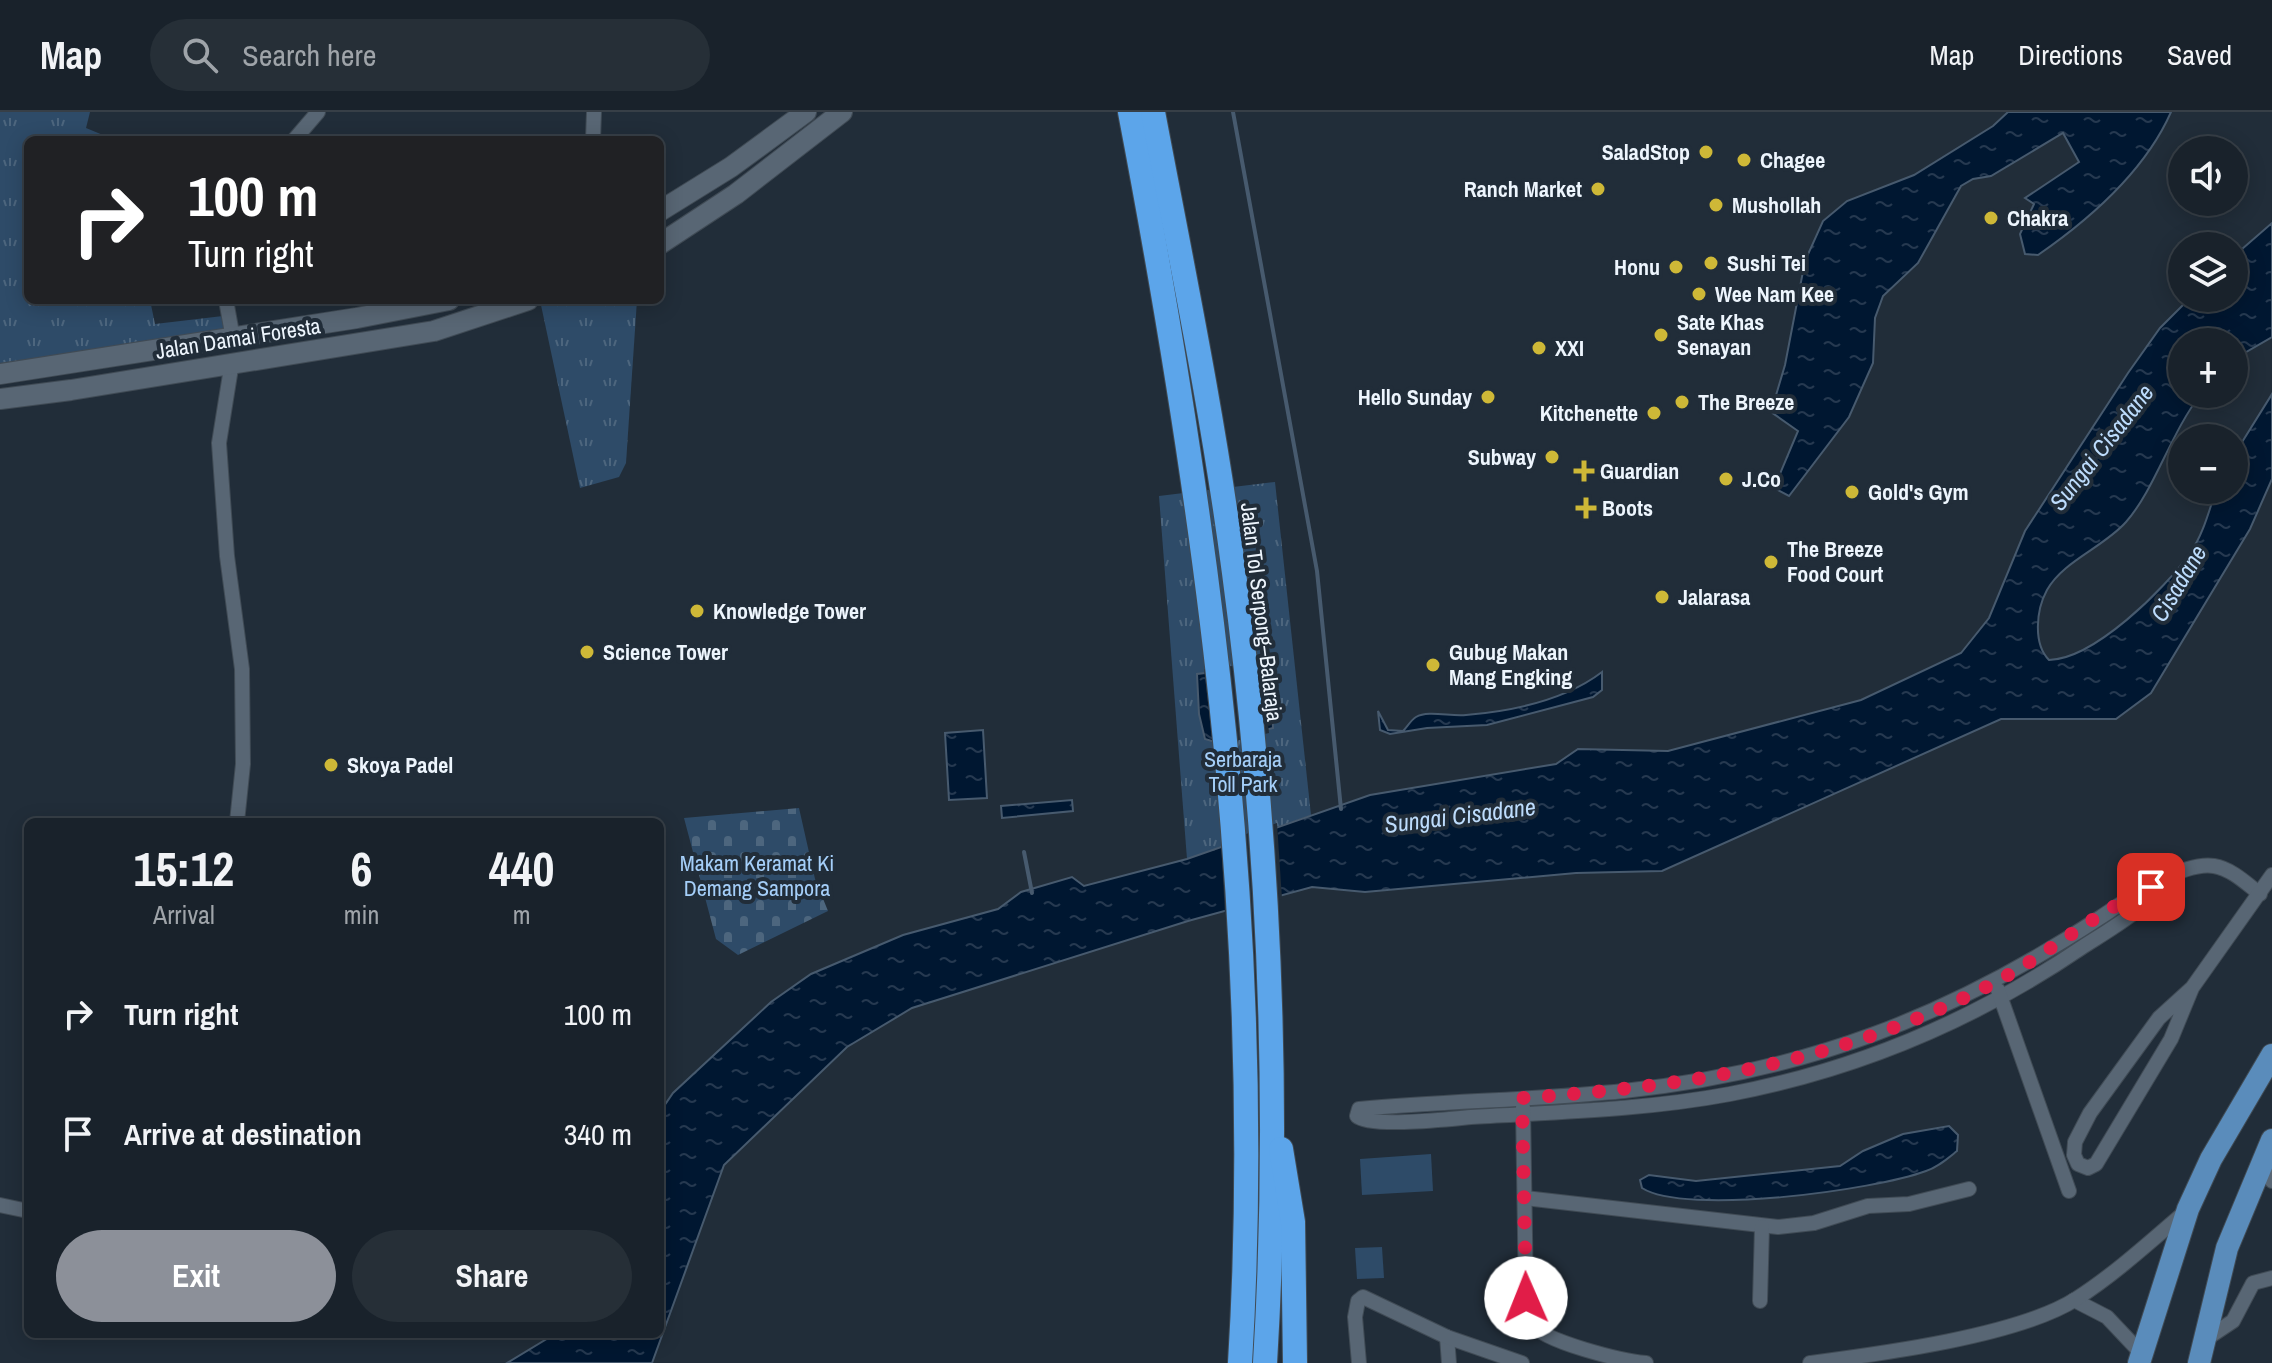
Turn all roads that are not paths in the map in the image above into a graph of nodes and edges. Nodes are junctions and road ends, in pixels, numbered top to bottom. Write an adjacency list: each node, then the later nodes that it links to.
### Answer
1 (318, 112): 7 (street)
2 (594, 112): 8 (street)
3 (806, 112): 9 (main road)
4 (842, 112): 10 (main road)
5 (1130, 112): 51 (highway)
6 (1153, 112): 32 (highway, Jalan Tol Serpong–Balaraja)
7 (297, 136)
8 (593, 136)
9 (664, 209)
10 (664, 241)
11 (227, 304): 16 (street)
12 (435, 304): 14 (main road, Jalan Damai Foresta)
13 (516, 304): 15 (main road, Jalan Damai Foresta)
14 (428, 306): 15 (main road); 16 (main road, Jalan Damai Foresta)
15 (434, 331): 17 (main road, Jalan Damai Foresta)
16 (233, 339): 18 (main road, Jalan Damai Foresta)
17 (232, 362): 20 (main road, Jalan Damai Foresta); 22 (street)
18 (68, 366): 19 (main road, Jalan Damai Foresta); 20 (main road)
19 (0, 374)
20 (71, 390): 21 (main road, Jalan Damai Foresta)
21 (0, 399)
22 (237, 818)
23 (2272, 875): 24 (street)
24 (2260, 894): 25 (street); 27 (street)
25 (2071, 946): 26 (street); 28 (street)
26 (1994, 983): 28 (street); 29 (street)
27 (2192, 988): 27 (street)
28 (2002, 998): 31 (street); 40 (street)
29 (1819, 1054): 31 (street); 33 (street)
30 (2272, 1055): 43 (main road)
31 (1822, 1070): 35 (street)
32 (1271, 1084): 52 (highway, Jalan Tol Serpong–Balaraja); 53 (highway)
33 (1623, 1091): 34 (street); 35 (street)
34 (1522, 1098): 36 (street); 36 (street)
35 (1625, 1107): 36 (street)
36 (1524, 1114): 41 (street)
37 (2268, 1148): 38 (street); 50 (main road)
38 (2272, 1181)
39 (1969, 1189): 45 (street)
40 (2069, 1191)
41 (1525, 1198): 45 (street); 58 (street)
42 (0, 1205): 44 (street)
43 (2188, 1209): 47 (street); 54 (main road)
44 (24, 1210)
45 (1762, 1227): 48 (street)
46 (2272, 1278): 50 (street)
47 (2074, 1300): 54 (street); 59 (street)
48 (1760, 1301)
49 (1447, 1337): 55 (street); 56 (street); 57 (street)
50 (2201, 1352)
51 (1232, 1353)
52 (1266, 1353)
53 (1295, 1354)
54 (2140, 1358)
55 (1359, 1363)
56 (1449, 1363)
57 (1522, 1363)
58 (1646, 1363)
59 (1810, 1363)

